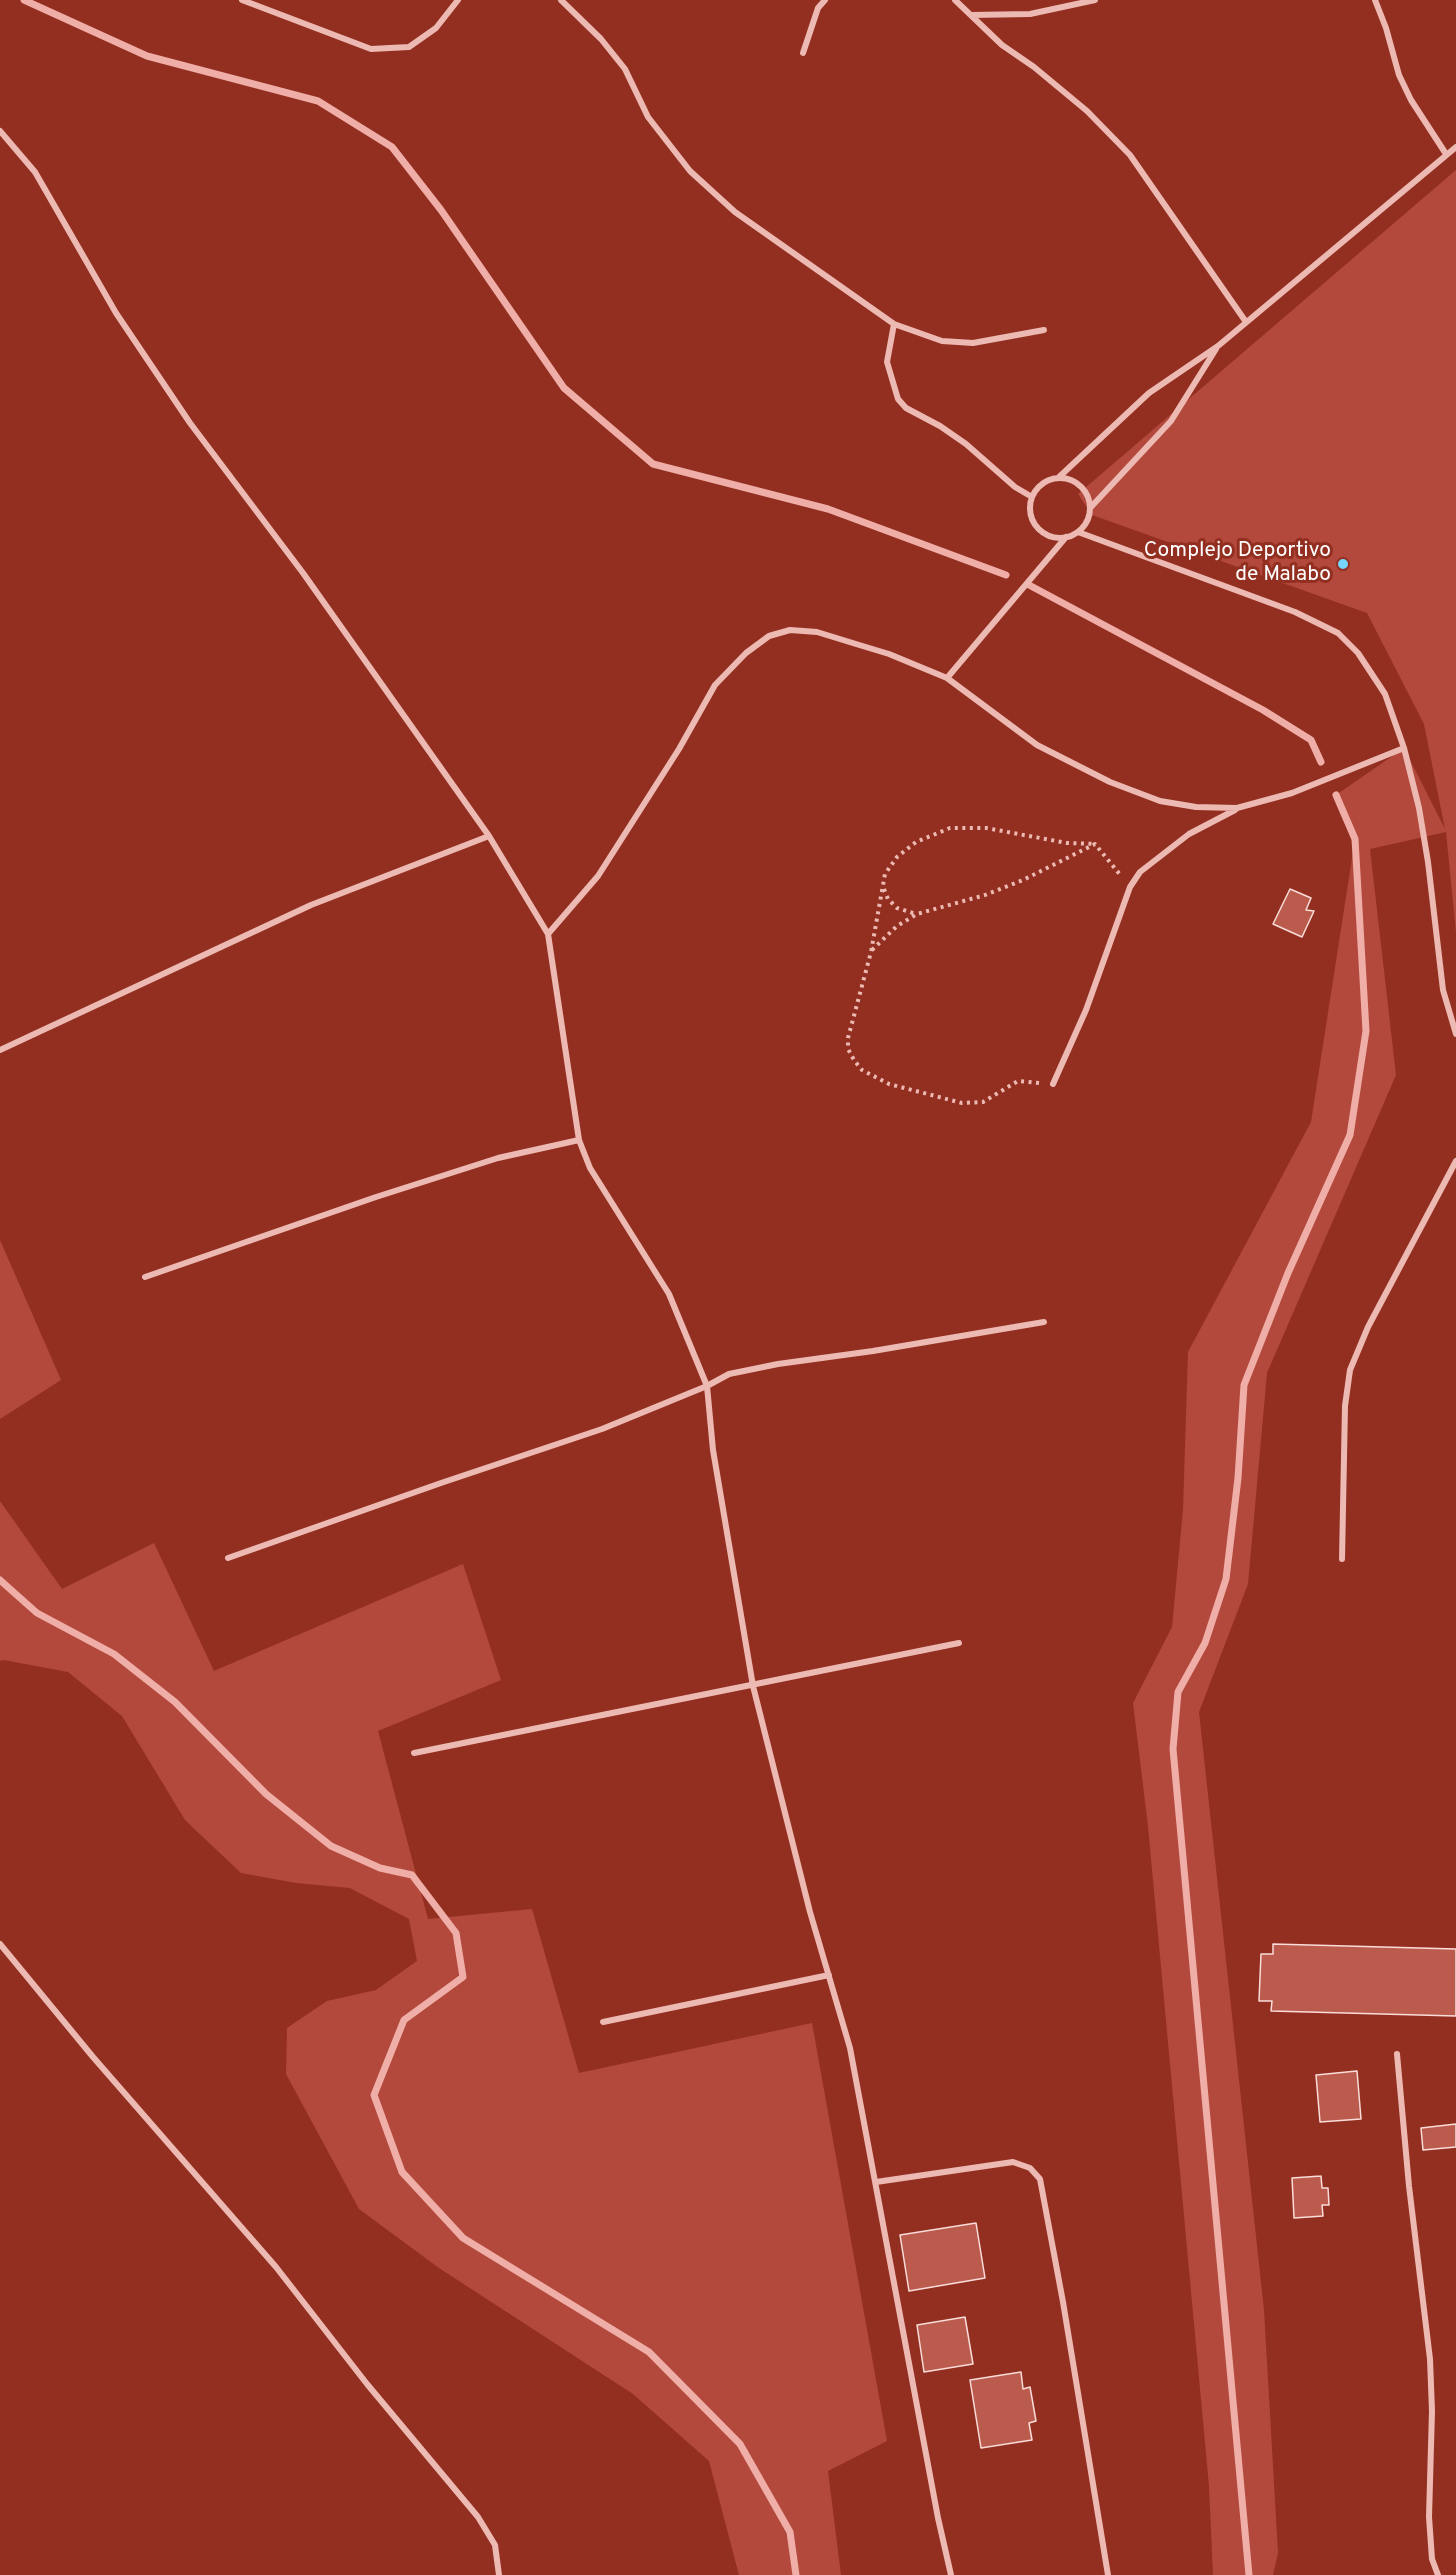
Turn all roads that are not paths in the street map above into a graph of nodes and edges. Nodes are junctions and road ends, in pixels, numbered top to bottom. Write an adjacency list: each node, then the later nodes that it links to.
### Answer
1 (243, 0): 2 (street)
2 (458, 0)
3 (561, 0): 14 (street)
4 (825, 0): 9 (street)
5 (955, 0): 8 (street)
6 (1095, 0): 8 (street)
7 (1375, 0): 12 (street)
8 (972, 15): 13 (street)
9 (802, 53)
10 (0, 131): 25 (street)
11 (1456, 147): 12 (street)
12 (1446, 154): 13 (street)
13 (1246, 322): 16 (street)
14 (894, 324): 15 (street); 18 (street)
15 (1044, 330)
16 (1218, 346): 17 (street); 19 (street)
17 (1058, 478): 18 (street); 19 (street)
18 (1032, 497): 21 (street)
19 (1091, 507): 20 (street)
20 (1078, 532): 21 (street); 23 (street)
21 (1066, 537): 22 (street)
22 (947, 678): 24 (street); 26 (street)
23 (1404, 748): 24 (street); 27 (street)
24 (1238, 808): 29 (street)
25 (489, 836): 26 (street); 28 (street)
26 (548, 934): 30 (street)
27 (1456, 1034)
28 (0, 1050)
29 (1053, 1084)
30 (579, 1140): 32 (street); 34 (street)
31 (1456, 1161): 36 (street)
32 (146, 1277)
33 (1044, 1322): 34 (street)
34 (707, 1386): 35 (street); 38 (street)
35 (228, 1558)
36 (1342, 1559)
37 (959, 1643): 38 (street)
38 (753, 1686): 39 (street); 41 (street)
39 (414, 1753)
40 (0, 1944): 45 (street)
41 (829, 1975): 42 (street); 44 (street)
42 (603, 2022)
43 (1397, 2054): 48 (street)
44 (876, 2182): 46 (street); 47 (street)
45 (499, 2575)
46 (951, 2575)
47 (1108, 2575)
48 (1438, 2575)

